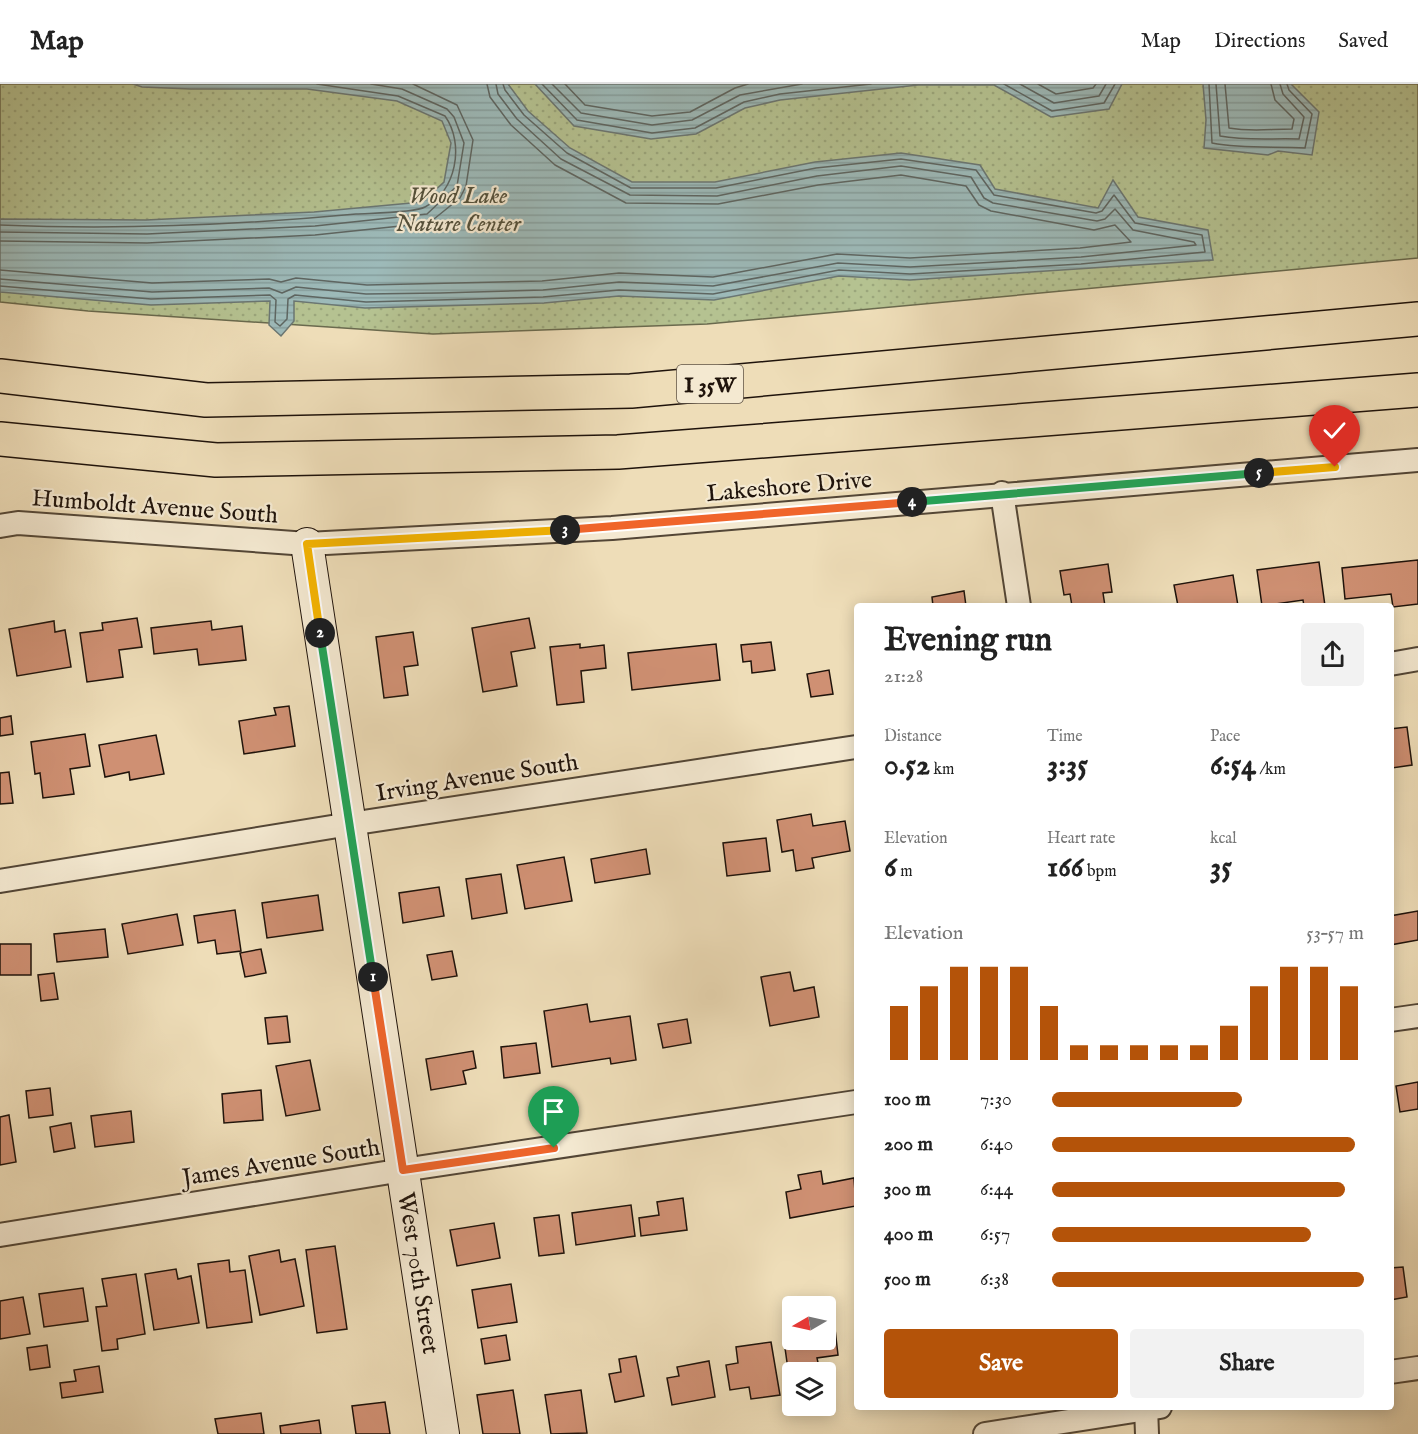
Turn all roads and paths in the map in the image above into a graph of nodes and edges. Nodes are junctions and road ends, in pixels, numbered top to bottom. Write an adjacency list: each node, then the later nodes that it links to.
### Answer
1 (1418, 319): 2 (highway, I 35W)
2 (0, 376)
3 (1418, 390): 4 (highway)
4 (0, 439)
5 (1418, 460): 6 (street, Lakeshore Drive)
6 (1002, 493): 8 (street, Lakeshore Drive); 9 (street)
7 (0, 526): 8 (street, Humboldt Avenue South)
8 (307, 544): 13 (street, West 70th Street)
9 (1019, 603)
10 (1418, 659): 11 (street)
11 (1394, 663)
12 (854, 747): 13 (street, Irving Avenue South)
13 (350, 824): 14 (street, Irving Avenue South); 18 (street, West 70th Street)
14 (0, 881)
15 (1418, 1016): 16 (street)
16 (1394, 1019)
17 (854, 1102): 18 (street, James Avenue South)
18 (403, 1170): 19 (street, James Avenue South); 24 (street, West 70th Street)
19 (0, 1235)
20 (1418, 1368): 21 (street)
21 (1394, 1371)
22 (1138, 1410): 25 (street)
23 (1151, 1410): 26 (street)
24 (444, 1434)
25 (985, 1434)
26 (1147, 1434)

